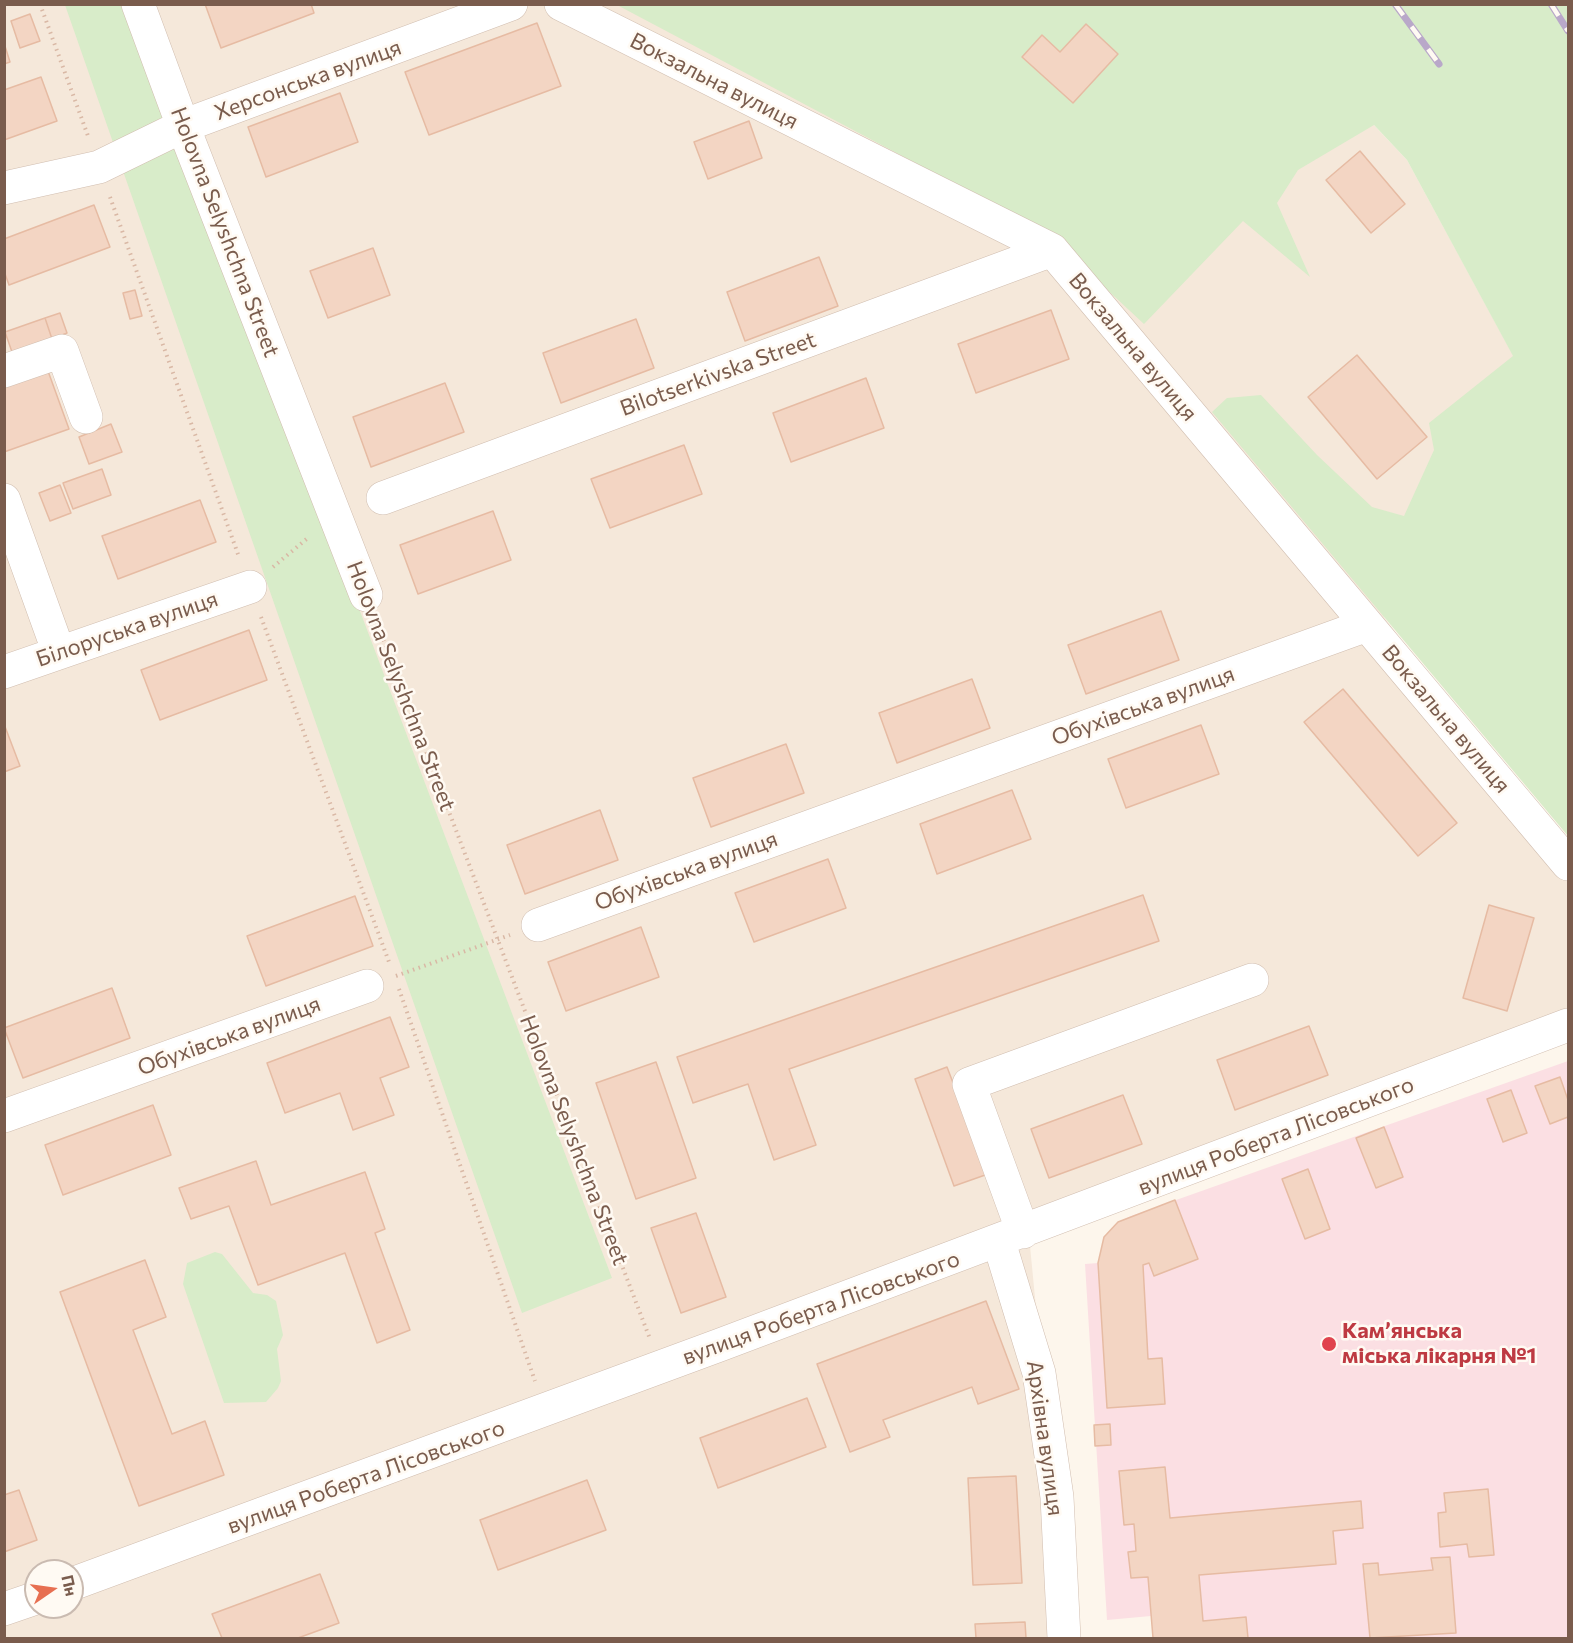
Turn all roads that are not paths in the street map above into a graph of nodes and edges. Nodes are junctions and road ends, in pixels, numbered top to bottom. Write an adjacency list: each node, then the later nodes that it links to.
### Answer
1 (138, 4): 4 (street, Holovna Selyshchna Street)
2 (511, 4): 4 (street, Херсонська вулиця)
3 (561, 4): 6 (street, Вокзальна вулиця)
4 (183, 126): 5 (street, Херсонська вулиця); 12 (street, Holovna Selyshchna Street)
5 (4, 188)
6 (1052, 250): 9 (street, Bilotserkivska Street); 13 (street, Вокзальна вулиця)
7 (4, 371): 8 (street)
8 (86, 417)
9 (383, 498)
10 (4, 500): 14 (street)
11 (250, 587): 14 (street, Білоруська вулиця)
12 (366, 596)
13 (1367, 625): 16 (street, Вокзальна вулиця); 17 (street, Обухівська вулиця)
14 (59, 653): 15 (street, Білоруська вулиця)
15 (4, 672)
16 (1569, 864)
17 (538, 925)
18 (1252, 980): 22 (street, Архівна вулиця)
19 (381, 981): 21 (street, Обухівська вулиця)
20 (1569, 1025): 22 (street, вулиця Роберта Лісовського)
21 (4, 1116)
22 (1011, 1237): 23 (street, вулиця Роберта Лісовського); 26 (street, Архівна вулиця)
23 (84, 1580)
24 (24, 1602): 25 (street)
25 (4, 1609)
26 (1064, 1638)

